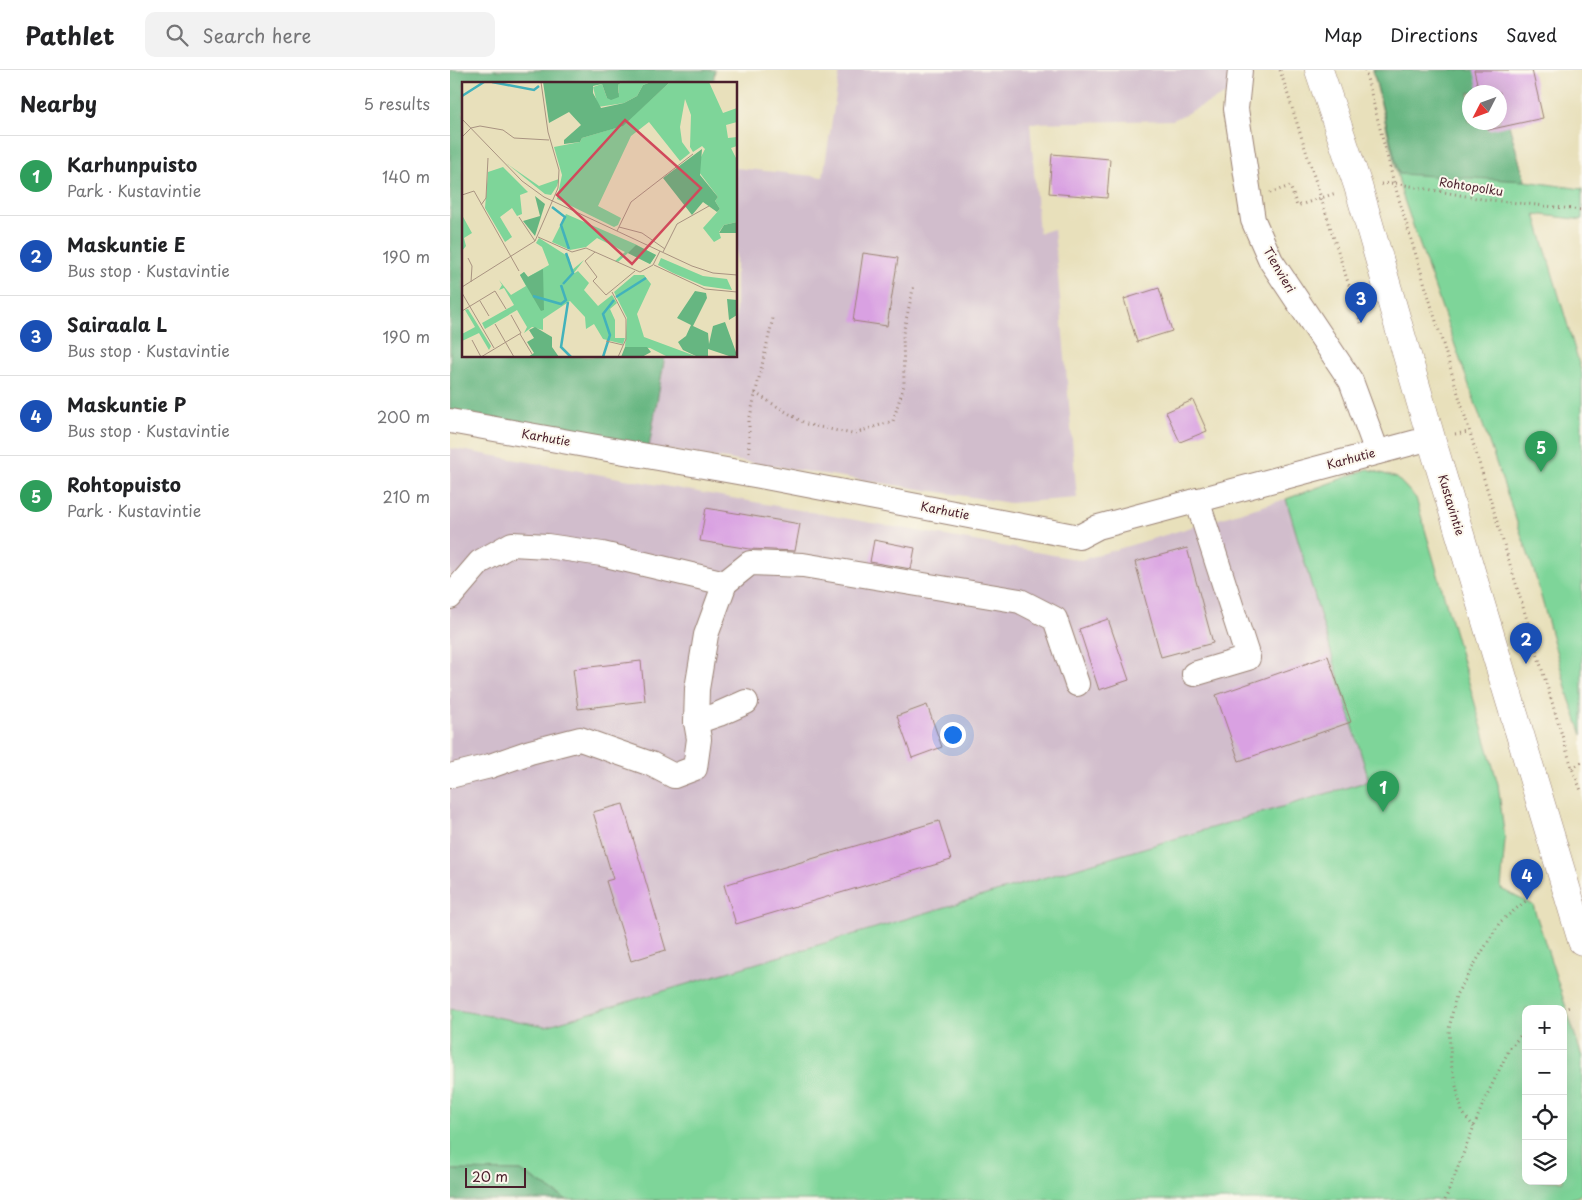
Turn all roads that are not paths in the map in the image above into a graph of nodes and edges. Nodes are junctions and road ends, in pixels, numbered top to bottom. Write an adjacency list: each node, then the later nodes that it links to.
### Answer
1 (1240, 70): 5 (street, Tienvieri)
2 (1319, 70): 4 (main road, Kustavintie)
3 (450, 421): 6 (street, Karhutie)
4 (1431, 438): 5 (street, Karhutie); 14 (main road, Kustavintie)
5 (1377, 452): 6 (street, Karhutie)
6 (1197, 500): 9 (street)
7 (725, 583): 8 (street); 10 (street); 12 (street)
8 (450, 597)
9 (1194, 674)
10 (1077, 684)
11 (746, 702): 12 (street)
12 (696, 722): 13 (street)
13 (450, 776)
14 (1582, 941)

